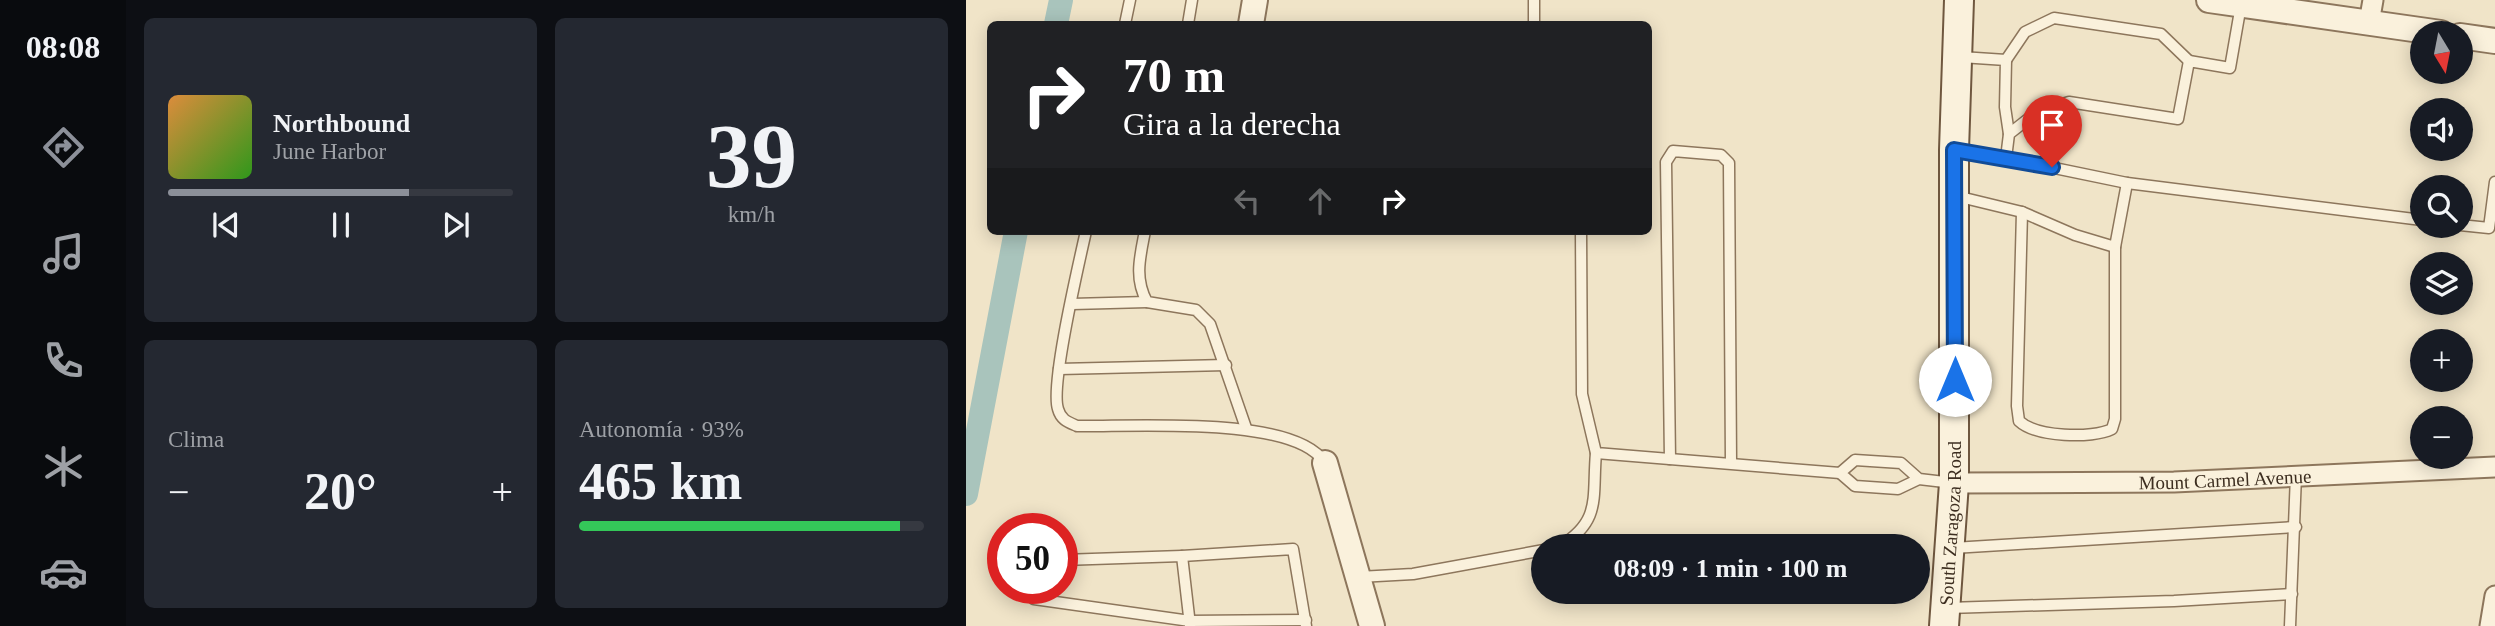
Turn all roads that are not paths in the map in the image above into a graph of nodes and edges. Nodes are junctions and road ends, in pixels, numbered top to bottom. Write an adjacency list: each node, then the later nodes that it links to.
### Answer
1 (1130, 0): 9 (lane)
2 (1192, 0): 10 (lane)
3 (1255, 0): 11 (street)
4 (1534, 0): 12 (lane)
5 (1959, 0): 16 (main road, South Zaragoza Road)
6 (2209, 0): 7 (street)
7 (2241, 5): 8 (street); 18 (lane)
8 (2371, 11): 13 (street)
9 (1126, 21)
10 (1192, 21)
11 (1252, 21)
12 (1534, 21)
13 (2410, 23)
14 (2473, 38): 15 (street)
15 (2495, 41)
16 (1957, 56): 17 (lane); 20 (main road, South Zaragoza Road)
17 (2006, 60): 18 (lane); 19 (lane)
18 (2189, 61): 19 (lane)
19 (2009, 134): 21 (lane)
20 (1954, 150): 21 (lane); 24 (main road, South Zaragoza Road)
21 (2006, 158): 23 (lane)
22 (2495, 182): 27 (lane)
23 (2127, 183): 26 (lane); 31 (lane)
24 (1955, 196): 25 (lane); 45 (main road, South Zaragoza Road)
25 (2022, 212): 31 (lane); 31 (lane)
26 (2410, 218)
27 (2473, 226)
28 (1085, 235): 33 (lane)
29 (1144, 235): 32 (lane)
30 (1581, 235): 37 (lane)
31 (2115, 247)
32 (1147, 302): 33 (lane); 34 (lane)
33 (1072, 304): 35 (lane)
34 (1226, 365): 35 (lane); 36 (lane)
35 (1059, 369): 36 (lane)
36 (1246, 428): 39 (lane)
37 (1596, 453): 38 (lane); 47 (lane)
38 (1670, 458): 40 (lane); 40 (lane)
39 (1325, 463): 52 (street)
40 (1731, 463): 42 (lane)
41 (2495, 467): 43 (street, Mount Carmel Avenue)
42 (1840, 473): 44 (lane); 44 (lane)
43 (2296, 475): 45 (street, Mount Carmel Avenue); 46 (lane)
44 (1919, 479): 45 (lane)
45 (1954, 483): 48 (main road, South Zaragoza Road)
46 (2296, 527): 48 (lane); 53 (lane)
47 (1580, 534)
48 (1949, 548): 56 (main road, South Zaragoza Road)
49 (1531, 552): 52 (lane)
50 (1182, 556): 51 (lane); 57 (lane); 58 (lane)
51 (1078, 559)
52 (1358, 577): 59 (street)
53 (2292, 594): 56 (lane); 60 (lane)
54 (2495, 596): 61 (street)
55 (1065, 604): 58 (lane)
56 (1944, 617)
57 (1306, 623): 58 (lane)
58 (1190, 624)
59 (1372, 626)
60 (2290, 626)
61 (2490, 626)

